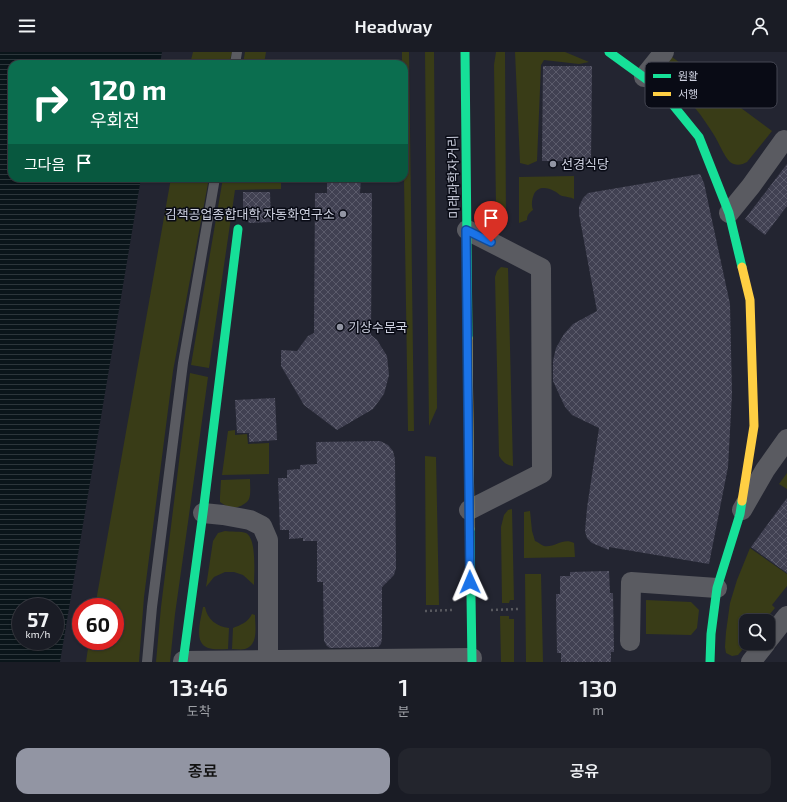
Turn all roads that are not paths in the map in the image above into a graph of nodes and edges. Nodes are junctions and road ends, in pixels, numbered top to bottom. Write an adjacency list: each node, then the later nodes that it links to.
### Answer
1 (465, 52): 11 (street, 미래과학자거리)
2 (609, 52): 5 (street)
3 (664, 52): 4 (street)
4 (656, 62)
5 (644, 78)
6 (675, 108): 9 (street)
7 (784, 140): 9 (street)
8 (214, 182): 23 (lane)
9 (729, 213): 15 (street)
10 (238, 229): 14 (street)
11 (466, 230): 13 (street, 미래과학자거리); 13 (street)
12 (787, 439): 15 (street)
13 (469, 510): 22 (street, 미래과학자거리)
14 (203, 513): 21 (street); 24 (street)
15 (740, 514): 16 (street)
16 (717, 588): 19 (street); 25 (street)
17 (787, 616): 18 (street)
18 (775, 631)
19 (630, 641)
20 (760, 650): 26 (street)
21 (268, 660): 22 (street); 24 (street)
22 (472, 660)
23 (148, 662)
24 (183, 662)
25 (710, 662)
26 (751, 662)

